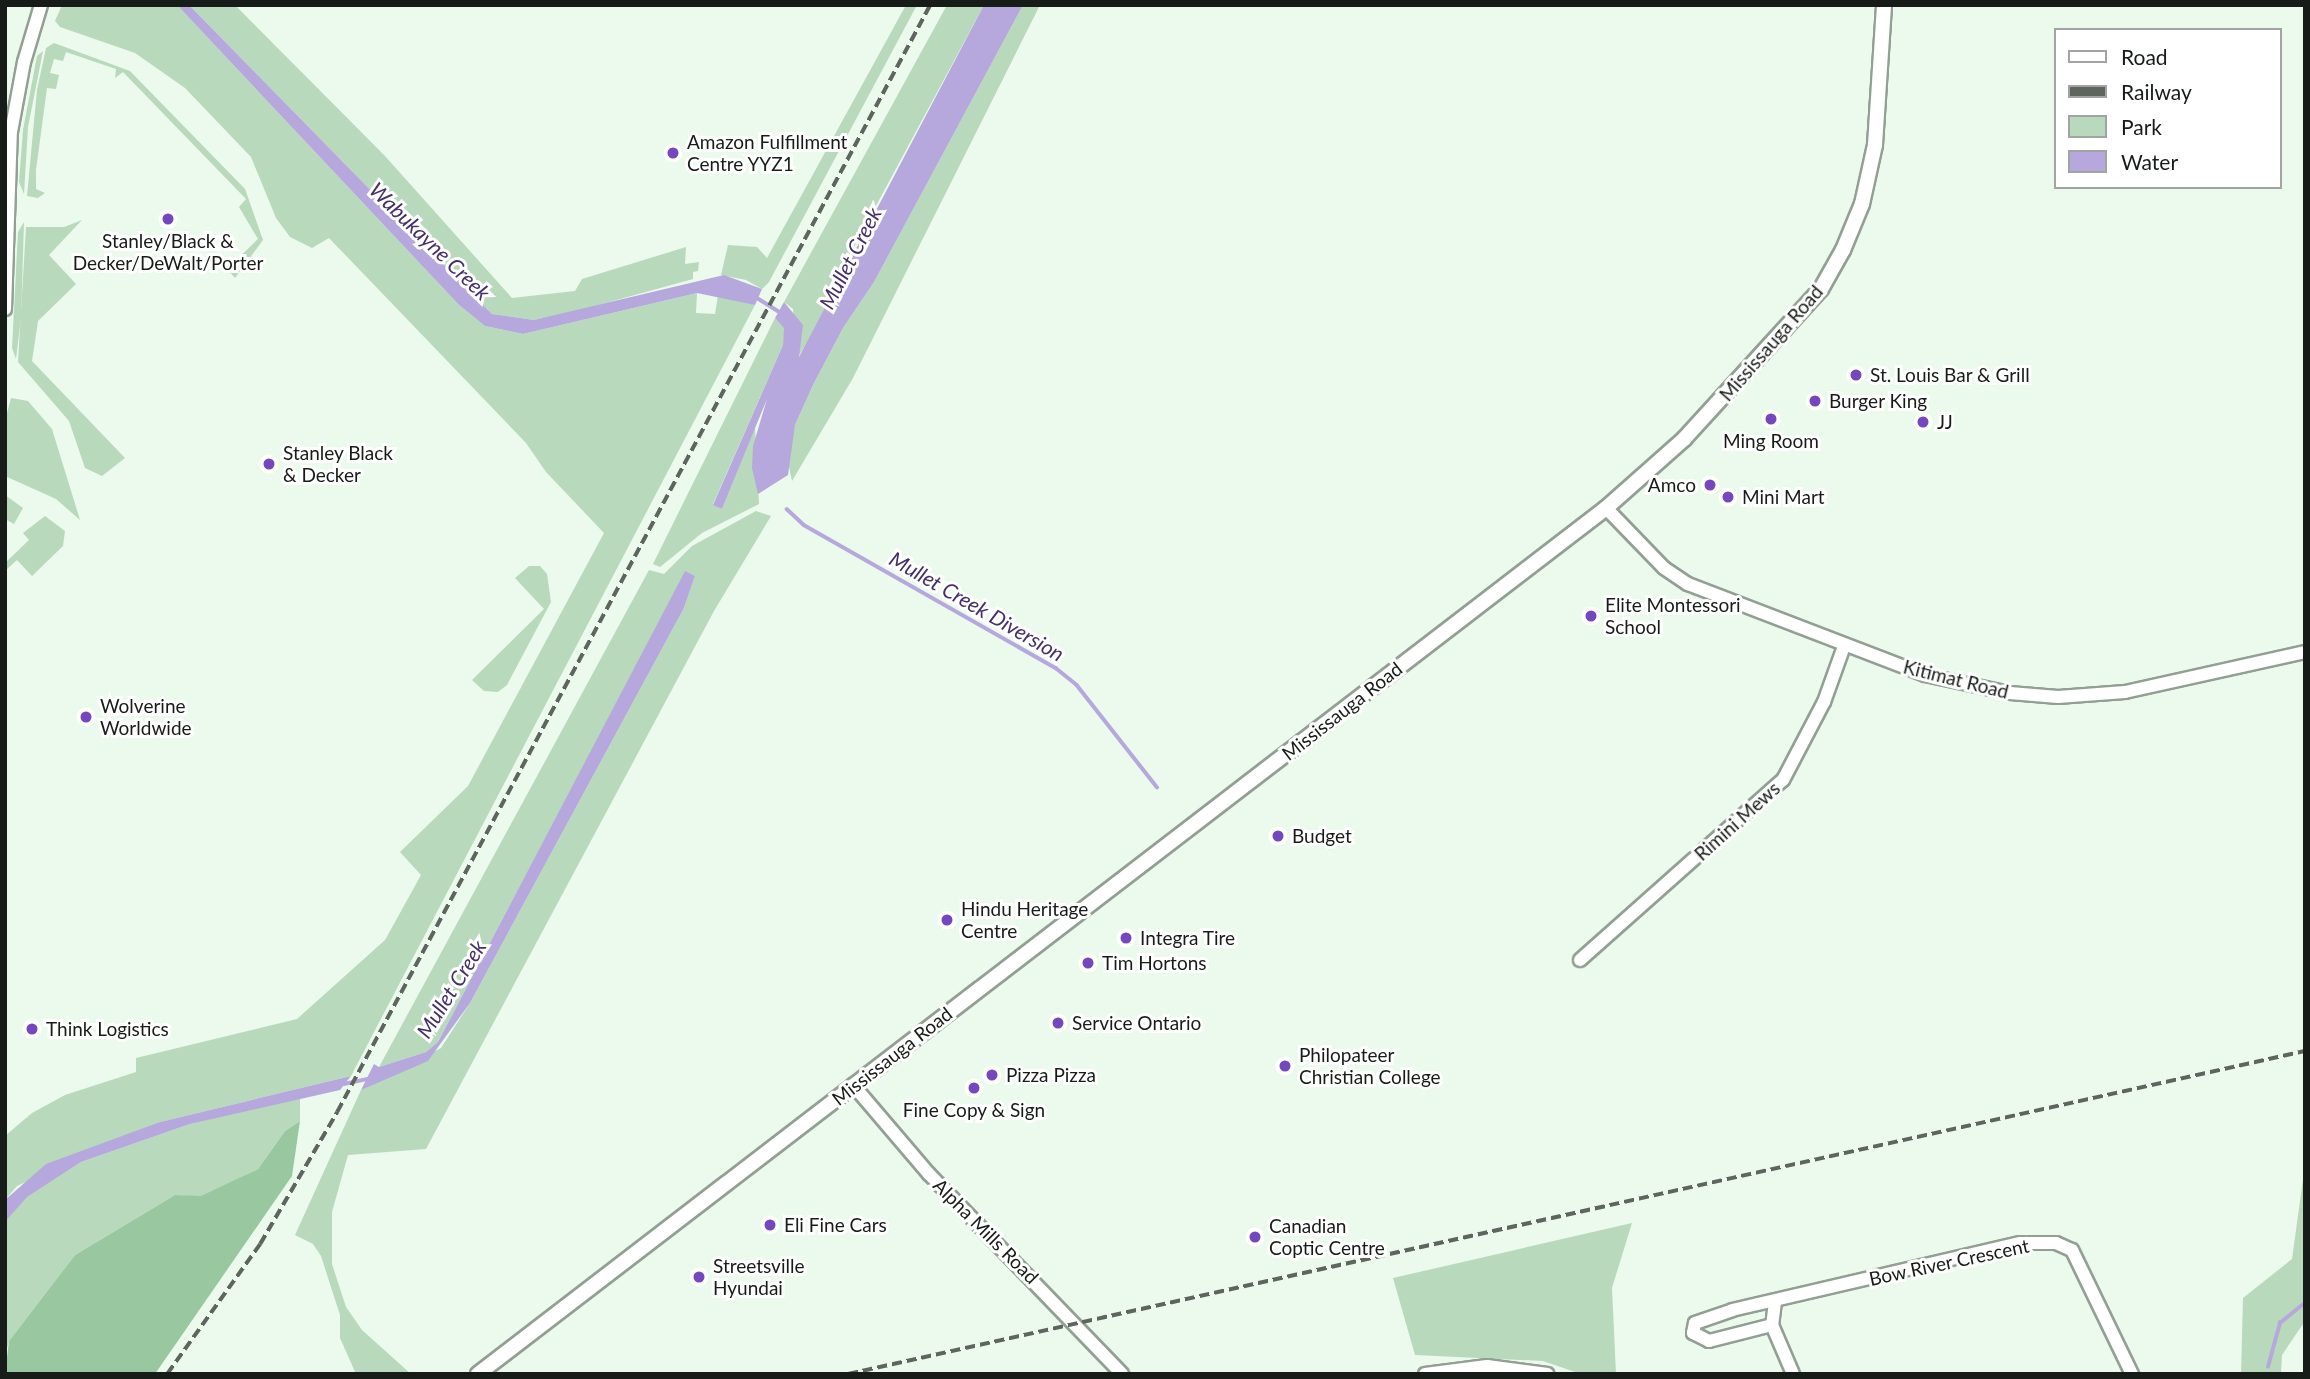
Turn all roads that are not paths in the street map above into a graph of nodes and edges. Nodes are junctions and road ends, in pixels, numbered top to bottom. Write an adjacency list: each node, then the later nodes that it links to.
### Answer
1 (41, 5): 3 (street)
2 (1884, 5): 4 (main road, Mississauga Road)
3 (5, 309)
4 (1606, 508): 5 (street, Kitimat Road); 8 (main road, Mississauga Road)
5 (1844, 646): 6 (street, Kitimat Road); 7 (street, Rimini Mews)
6 (2305, 652)
7 (1580, 960)
8 (853, 1086): 11 (main road, Mississauga Road); 12 (street, Alpha Mills Road)
9 (1774, 1302): 10 (street); 10 (street, Bow River Crescent); 16 (street, Bow River Crescent)
10 (1772, 1325): 15 (street)
11 (478, 1374)
12 (1122, 1374)
13 (1425, 1374): 14 (street)
14 (1548, 1374)
15 (1793, 1374)
16 (2132, 1374)

